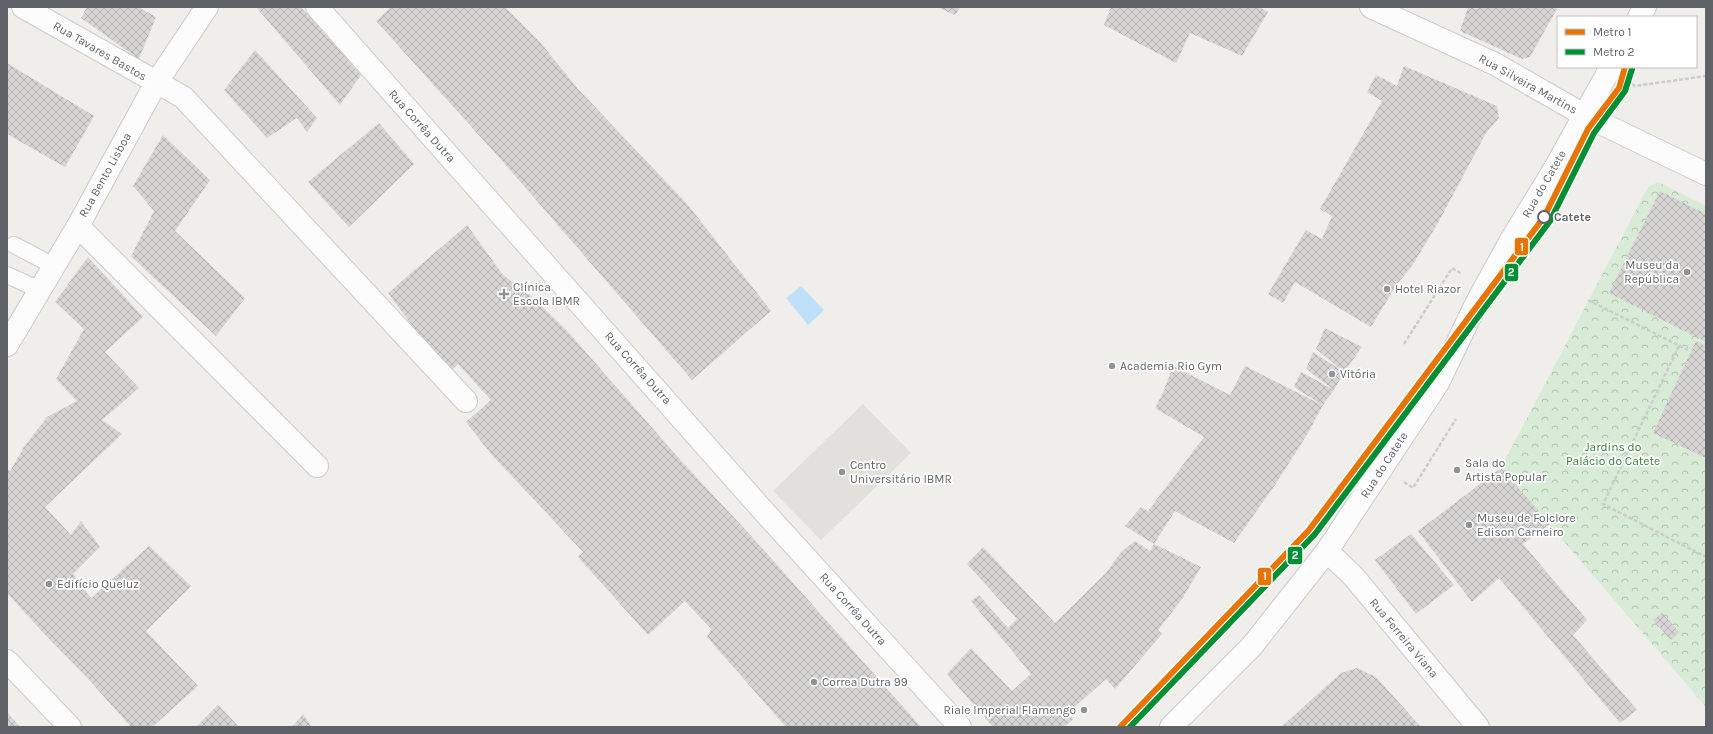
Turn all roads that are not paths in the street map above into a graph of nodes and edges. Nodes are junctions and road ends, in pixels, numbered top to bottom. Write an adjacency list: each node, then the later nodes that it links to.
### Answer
1 (23, 7): 8 (street, Rua Tavares Bastos)
2 (207, 7): 8 (street, Rua Bento Lisboa)
3 (317, 7): 22 (street, Rua Corrêa Dutra)
4 (1371, 7): 9 (street, Rua Silveira Martins)
5 (1645, 7): 6 (street)
6 (1640, 16)
7 (1610, 69): 9 (street, Rua do Catete)
8 (156, 83): 11 (street, Rua Bento Lisboa); 17 (street, Rua Tavares Bastos)
9 (1584, 115): 10 (street, Rua Silveira Martins); 19 (street, Rua do Catete)
10 (1706, 174)
11 (78, 226): 13 (street, Rua Bento Lisboa); 18 (street)
12 (14, 245): 13 (lane)
13 (54, 266): 15 (street, Rua Bento Lisboa)
14 (7, 275): 15 (lane)
15 (40, 290): 16 (street, Rua Bento Lisboa)
16 (7, 345)
17 (466, 401)
18 (318, 466)
19 (1327, 551): 23 (street, Rua do Catete); 24 (street, Rua Ferreira Viana)
20 (7, 661): 21 (street)
21 (70, 727)
22 (960, 727)
23 (1171, 727)
24 (1478, 727)

